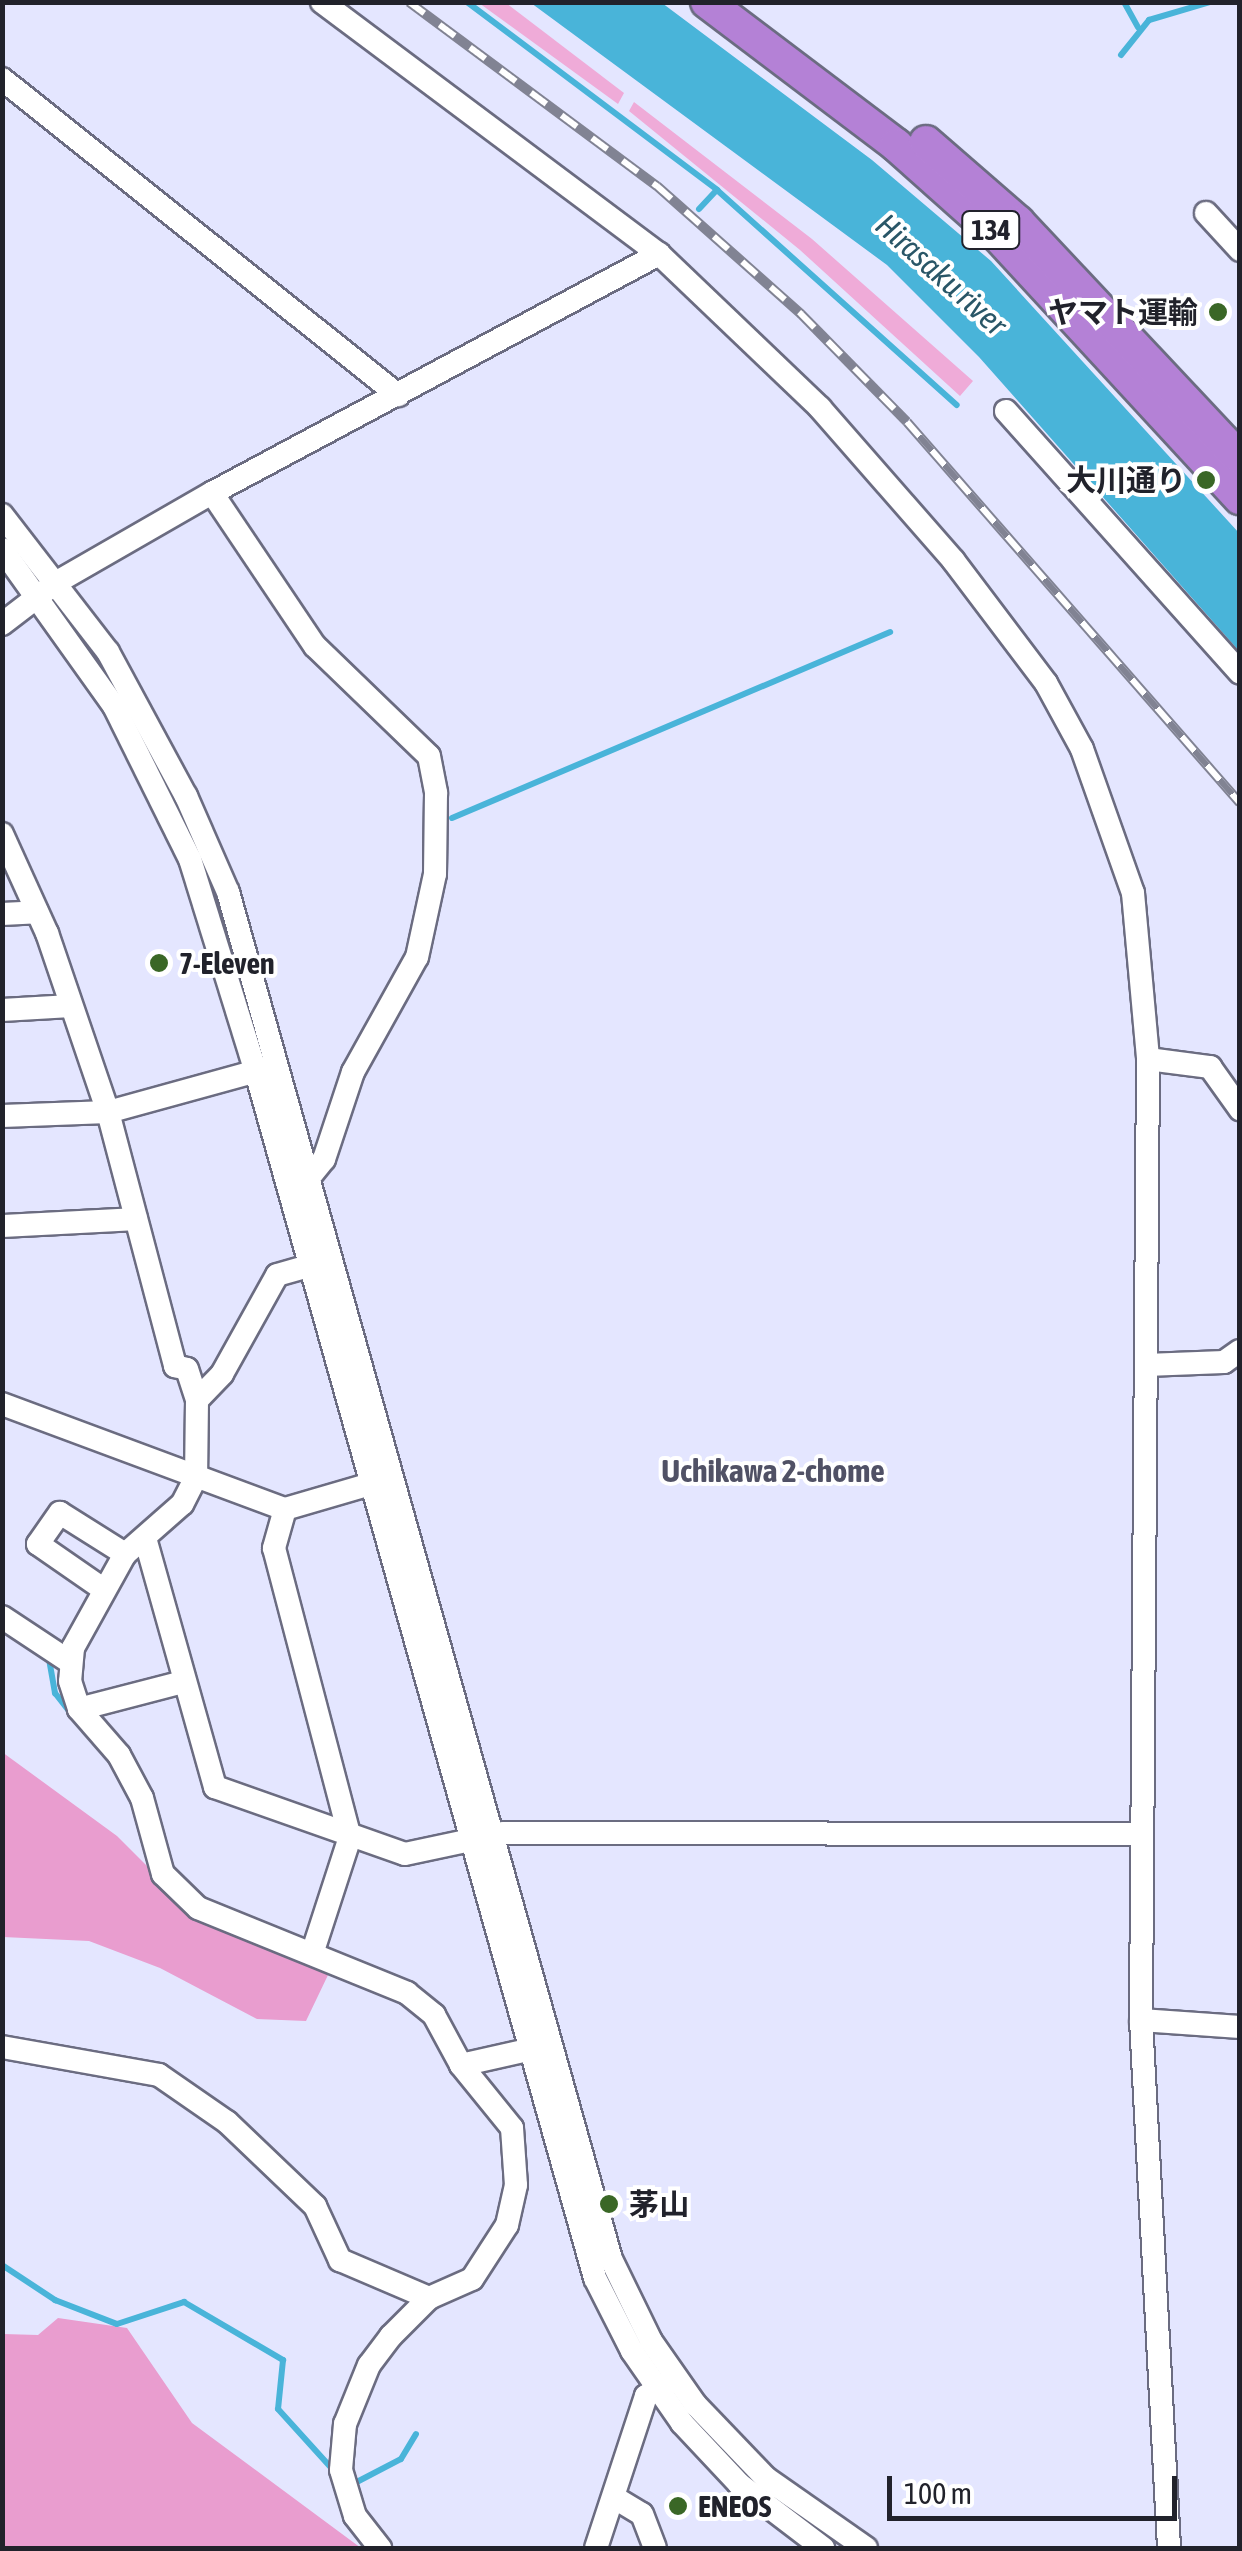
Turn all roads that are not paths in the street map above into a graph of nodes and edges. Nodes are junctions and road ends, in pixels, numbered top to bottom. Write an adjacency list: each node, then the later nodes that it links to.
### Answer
1 (322, 2): 7 (street)
2 (706, 2): 12 (highway, 134)
3 (743, 2): 10 (highway, 134)
4 (2, 79): 8 (street)
5 (1206, 213): 6 (street)
6 (1240, 250)
7 (658, 254): 8 (street); 23 (street)
8 (398, 396): 11 (street)
9 (1006, 410): 17 (street)
10 (1240, 458)
11 (212, 493): 15 (street); 29 (street)
12 (1240, 498)
13 (2, 515): 15 (street)
14 (2, 549): 15 (street)
15 (49, 590): 16 (street); 24 (street); 25 (street)
16 (2, 624)
17 (1240, 673)
18 (2, 834): 19 (street)
19 (37, 912): 20 (street); 21 (street)
20 (2, 914)
21 (71, 1006): 22 (street); 27 (street)
22 (2, 1010)
23 (1148, 1059): 26 (street); 34 (street)
24 (279, 1065): 25 (street); 29 (street)
25 (256, 1072): 27 (street); 32 (street)
26 (1240, 1109)
27 (108, 1112): 28 (street); 30 (street)
28 (2, 1116)
29 (308, 1179): 32 (street)
30 (136, 1219): 31 (street); 35 (street)
31 (2, 1226)
32 (320, 1262): 35 (street); 38 (street)
33 (1240, 1350): 34 (street)
34 (1146, 1365): 47 (street)
35 (197, 1400): 37 (street)
36 (2, 1404): 37 (street)
37 (196, 1477): 39 (street); 40 (street)
38 (381, 1481): 39 (street); 49 (street)
39 (285, 1509): 48 (street)
40 (144, 1538): 41 (street); 45 (street)
41 (125, 1554): 42 (street); 42 (street)
42 (102, 1589): 44 (street)
43 (2, 1617): 44 (street)
44 (70, 1662): 46 (street)
45 (183, 1682): 46 (street); 48 (street)
46 (79, 1708): 50 (street)
47 (1142, 1834): 49 (street); 51 (street)
48 (350, 1837): 49 (street); 50 (street)
49 (480, 1838): 54 (street)
50 (314, 1951): 55 (street)
51 (1141, 2020): 52 (street); 66 (street)
52 (1240, 2027)
53 (2, 2047): 58 (street)
54 (538, 2048): 55 (street); 56 (street)
55 (460, 2065): 57 (street)
56 (556, 2111): 57 (street); 59 (street)
57 (512, 2128): 58 (street)
58 (429, 2298): 62 (street)
59 (666, 2384): 60 (street); 61 (street)
60 (615, 2498): 63 (street); 64 (street)
61 (812, 2539): 65 (street)
62 (380, 2548)
63 (596, 2548)
64 (656, 2548)
65 (866, 2548)
66 (1169, 2548)

